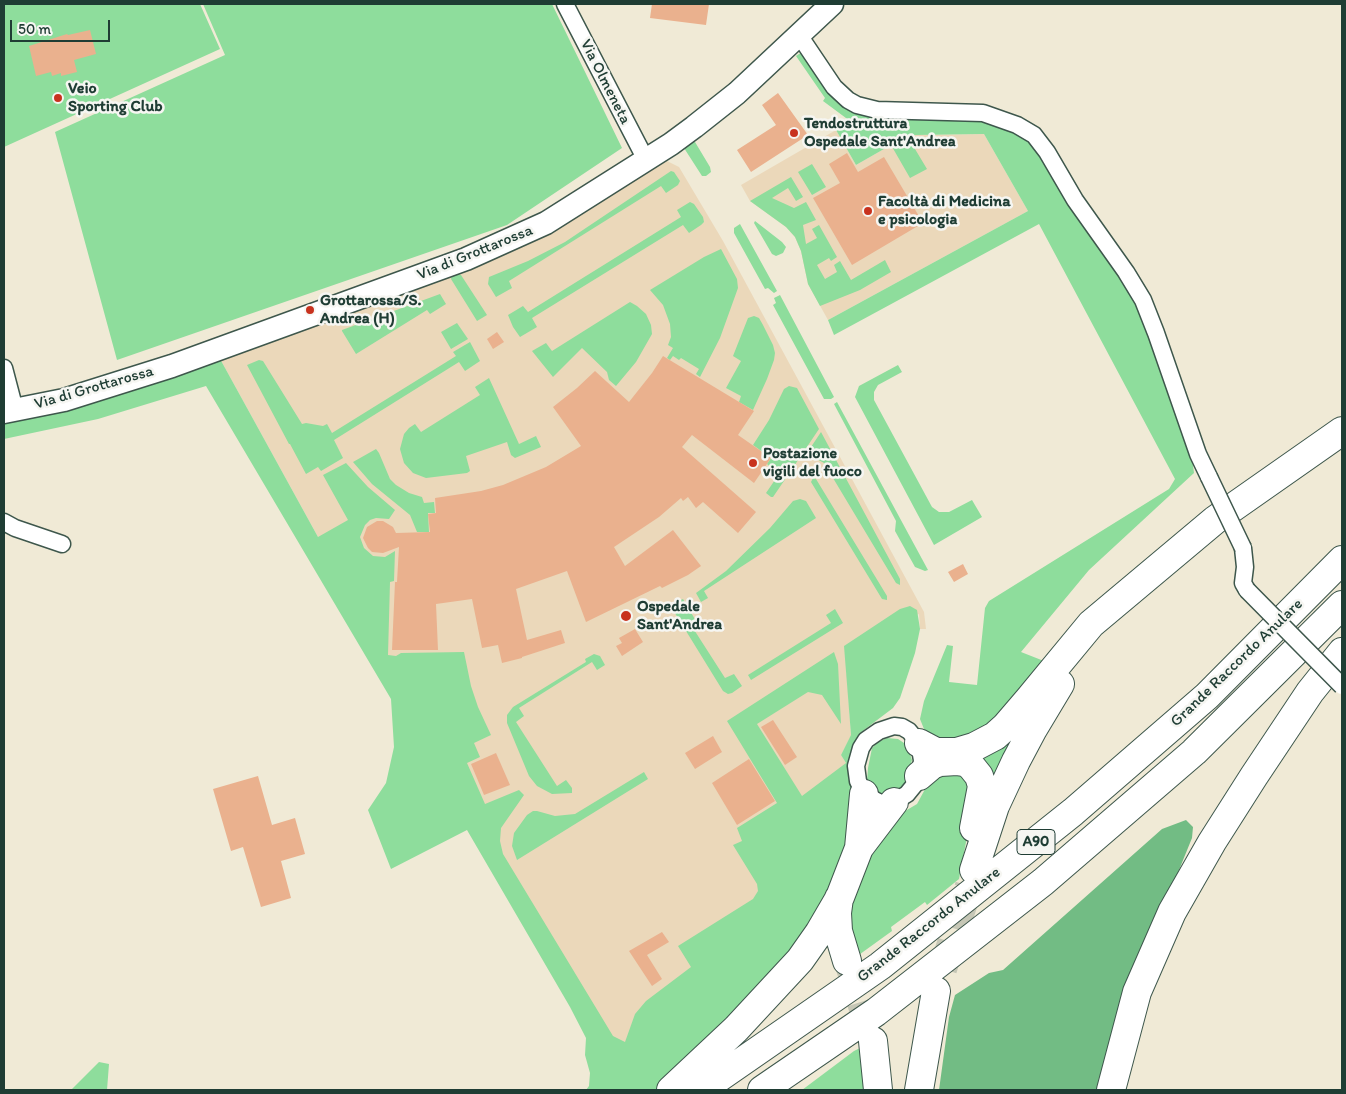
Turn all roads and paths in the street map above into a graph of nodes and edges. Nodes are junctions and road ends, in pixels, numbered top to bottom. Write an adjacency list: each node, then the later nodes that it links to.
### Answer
1 (565, 4): 4 (street, Via Olmeneta)
2 (832, 4): 3 (street, Via di Grottarossa)
3 (799, 35): 4 (street, Via di Grottarossa); 14 (street, bridge)
4 (646, 160): 6 (street, Via di Grottarossa)
5 (4, 368): 6 (street)
6 (9, 411)
7 (1342, 431): 11 (highway)
8 (4, 522): 9 (street)
9 (62, 544)
10 (1342, 560): 26 (highway, Grande Raccordo Anulare / A90)
11 (1140, 583): 15 (highway); 16 (highway)
12 (1342, 605): 23 (highway, Grande Raccordo Anulare / A90)
13 (1342, 652): 31 (highway)
14 (1342, 686)
15 (919, 743): 16 (street); 17 (street)
16 (919, 776): 18 (street)
17 (864, 794): 18 (street); 19 (highway)
18 (894, 802): 19 (highway)
19 (859, 848): 20 (highway)
20 (840, 896): 21 (highway); 25 (highway)
21 (847, 960)
22 (936, 991): 30 (highway)
23 (876, 1012): 27 (highway, Grande Raccordo Anulare / A90); 28 (highway)
24 (873, 1041): 29 (highway)
25 (671, 1090)
26 (701, 1090)
27 (762, 1090)
28 (784, 1090)
29 (878, 1090)
30 (919, 1090)
31 (1111, 1090)

